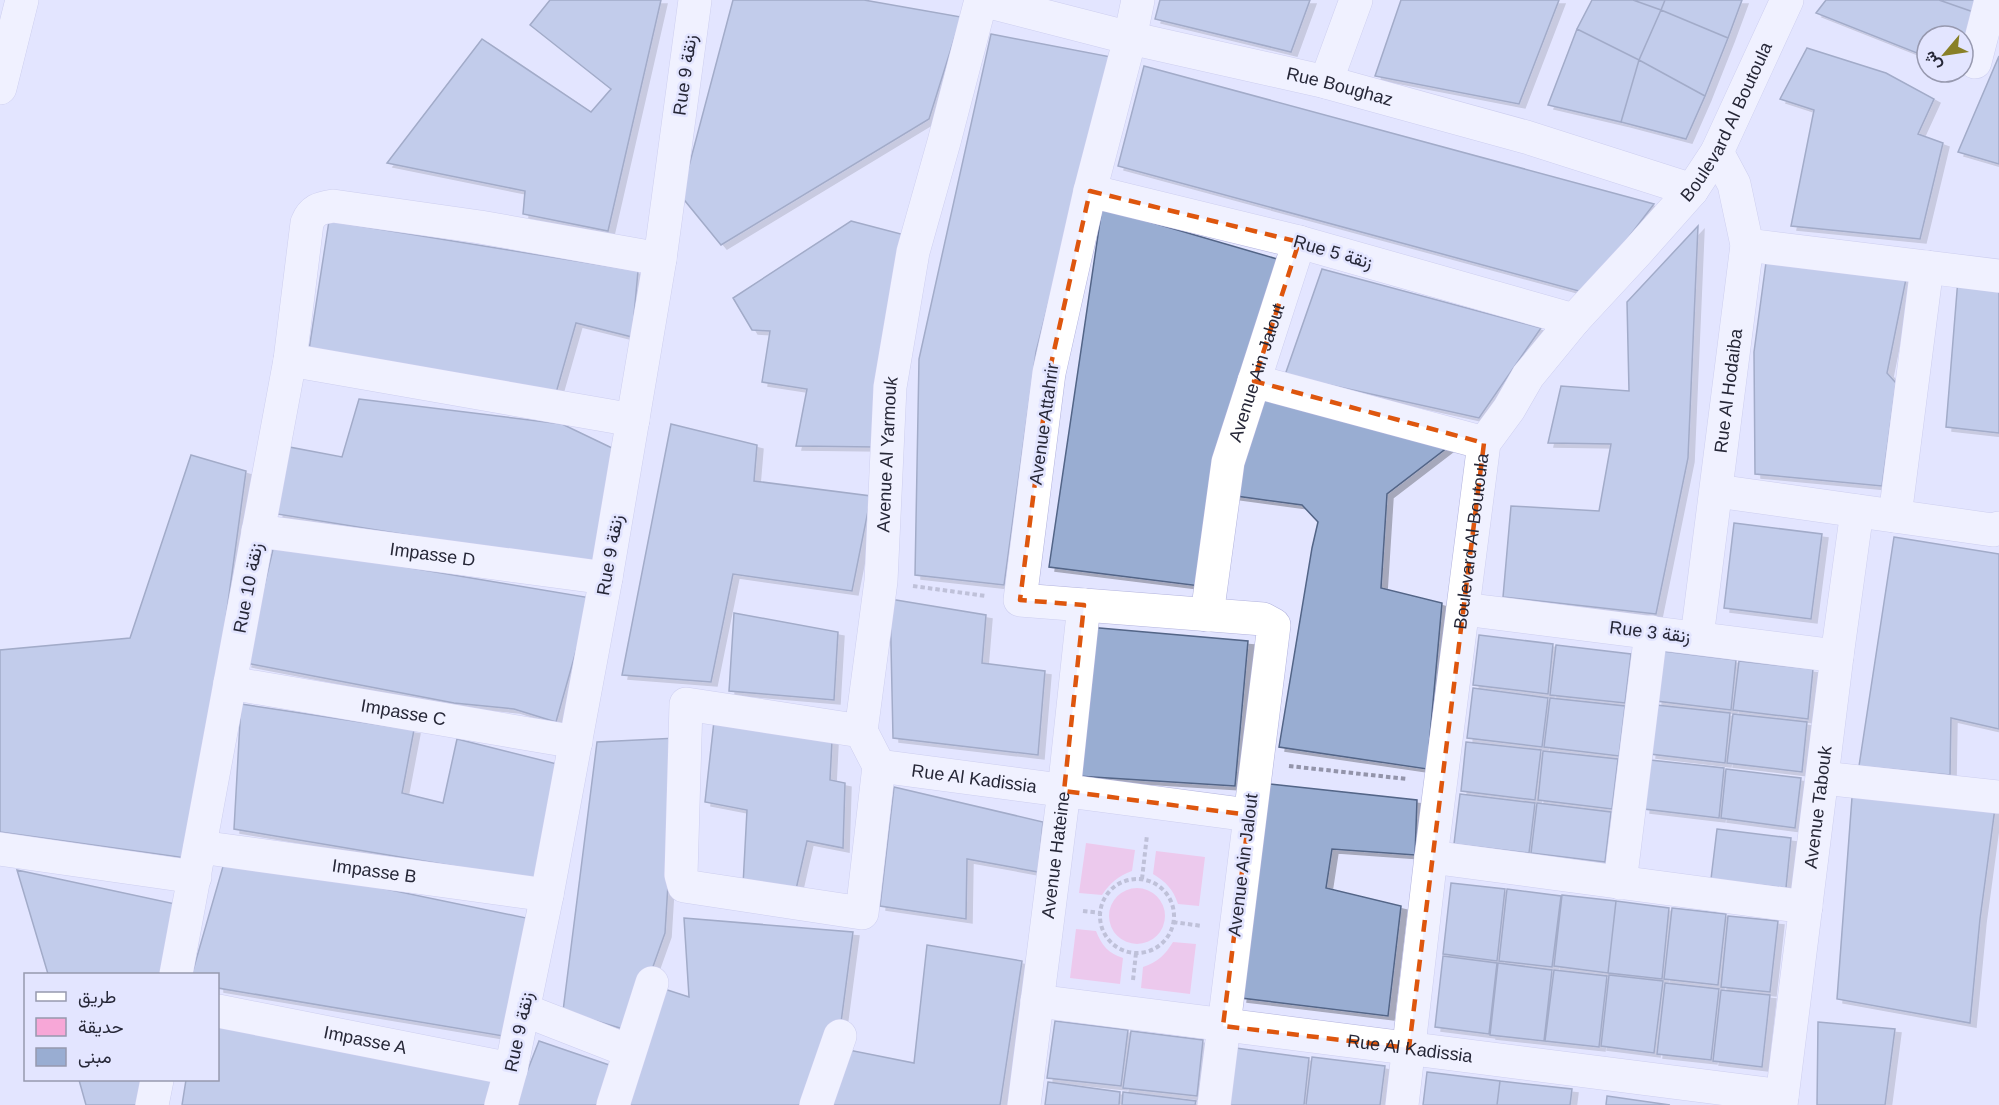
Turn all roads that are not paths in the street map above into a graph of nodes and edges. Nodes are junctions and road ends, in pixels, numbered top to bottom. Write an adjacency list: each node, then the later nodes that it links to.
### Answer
1 (22, 0): 11 (street)
2 (695, 0): 17 (street, Rue 9 زنقة)
3 (982, 0): 8 (street, Rue Boughaz); 38 (street, Avenue Al Yarmouk)
4 (1138, 0): 8 (street, Avenue Attahrir)
5 (1356, 0): 10 (street)
6 (1787, 0): 12 (street, Boulevard Al Boutoula)
7 (1991, 0): 9 (street)
8 (1130, 38): 10 (street, Rue Boughaz); 14 (street, Avenue Attahrir)
9 (1975, 62)
10 (1326, 82): 13 (street, Rue Boughaz)
11 (0, 87)
12 (1717, 152): 13 (street, Boulevard Al Boutoula); 16 (street, Rue Al Hodaiba)
13 (1692, 190): 20 (street, Boulevard Al Boutoula)
14 (1090, 191): 15 (street, Rue 5 زنقة); 31 (street, Avenue Attahrir)
15 (1299, 242): 20 (street, Rue 5 زنقة); 22 (street, Avenue Ain Jalout)
16 (1747, 245): 18 (street); 25 (street, Rue Al Hodaiba)
17 (660, 259): 21 (street, Rue 10 زنقة); 23 (street, Rue 9 زنقة)
18 (1927, 267): 19 (street); 27 (street)
19 (1999, 276)
20 (1574, 320): 24 (street, Boulevard Al Boutoula)
21 (290, 360): 23 (street); 29 (street, Rue 10 زنقة)
22 (1254, 381): 24 (street); 33 (street, Avenue Ain Jalout)
23 (633, 420): 30 (street, Rue 9 زنقة)
24 (1484, 443): 32 (street, Boulevard Al Boutoula)
25 (1717, 491): 26 (street); 35 (street, Rue Al Hodaiba)
26 (1857, 511): 27 (street); 36 (street, Avenue Tabouk)
27 (1895, 516): 28 (street)
28 (1999, 528)
29 (258, 531): 30 (street, Impasse D); 37 (street, Rue 10 زنقة)
30 (606, 578): 39 (street, Rue 9 زنقة)
31 (1084, 605): 33 (street); 42 (street, Avenue Hateine)
32 (1463, 609): 34 (street, Rue 3 زنقة); 46 (street, Boulevard Al Boutoula)
33 (1207, 615): 44 (street, Avenue Ain Jalout)
34 (1651, 632): 35 (street, Rue 3 زنقة); 48 (street)
35 (1697, 637): 36 (street, Rue 3 زنقة)
36 (1837, 656): 41 (street, Avenue Tabouk)
37 (230, 683): 39 (street, Impasse C); 47 (street, Rue 10 زنقة)
38 (861, 731): 40 (street); 40 (street)
39 (576, 742): 49 (street, Rue 9 زنقة)
40 (879, 766): 42 (street, Rue Al Kadissia)
41 (1823, 778): 43 (street); 50 (street, Avenue Tabouk)
42 (1064, 791): 44 (street, Rue Al Kadissia); 53 (street, Avenue Hateine)
43 (1999, 797)
44 (1249, 815): 56 (street, Avenue Ain Jalout)
45 (0, 849): 47 (street, Impasse B)
46 (1431, 857): 48 (street); 58 (street, Boulevard Al Boutoula)
47 (197, 862): 49 (street, Impasse B); 51 (street, Rue 10 زنقة)
48 (1620, 883): 50 (street)
49 (547, 895): 54 (street, Rue 9 زنقة)
50 (1806, 907): 62 (street, Avenue Tabouk)
51 (176, 973)
52 (652, 983): 59 (street)
53 (1037, 1001): 56 (street, Rue Al Kadissia); 67 (street, Avenue Hateine)
54 (524, 1010): 59 (street); 60 (street, Rue 9 زنقة)
55 (219, 1011): 60 (street, Impasse A)
56 (1223, 1026): 58 (street, Rue Al Kadissia); 68 (street, Avenue Ain Jalout)
57 (840, 1036): 66 (street)
58 (1409, 1048): 62 (street, Rue Al Kadissia); 69 (street, Boulevard Al Boutoula)
59 (629, 1051): 65 (street)
60 (512, 1068): 64 (street, Rue 9 زنقة)
61 (157, 1081): 63 (street)
62 (1782, 1100)
63 (152, 1105)
64 (501, 1105)
65 (613, 1105)
66 (816, 1105)
67 (1024, 1105)
68 (1214, 1105)
69 (1402, 1105)

